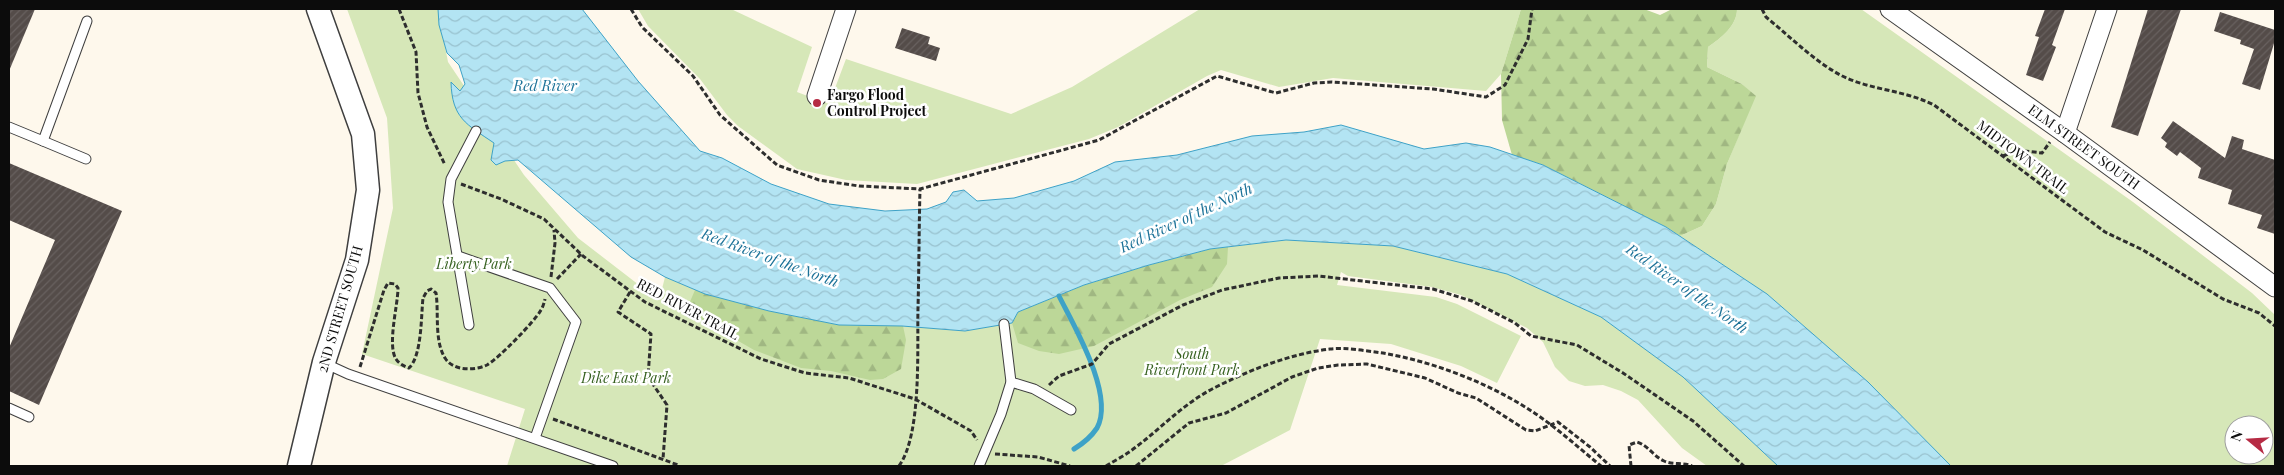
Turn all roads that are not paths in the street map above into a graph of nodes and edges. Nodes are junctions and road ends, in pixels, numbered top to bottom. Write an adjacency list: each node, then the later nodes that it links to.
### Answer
1 (318, 9): 16 (street, 2ND STREET SOUTH)
2 (846, 9): 6 (street)
3 (1890, 9): 9 (street, ELM STREET SOUTH)
4 (2107, 9): 9 (street)
5 (86, 22): 10 (lane)
6 (817, 96)
7 (9, 127): 10 (lane)
8 (476, 131): 12 (lane)
9 (2065, 133): 13 (street, ELM STREET SOUTH)
10 (42, 140): 11 (lane)
11 (86, 159)
12 (458, 256): 15 (lane); 21 (lane)
13 (2275, 287)
14 (1004, 324): 17 (lane)
15 (469, 325)
16 (324, 362): 21 (lane); 22 (street, 2ND STREET SOUTH)
17 (1010, 382): 19 (lane); 24 (lane)
18 (9, 408): 20 (lane)
19 (1071, 410)
20 (29, 417)
21 (535, 438): 23 (lane)
22 (299, 466)
23 (613, 466)
24 (979, 466)

